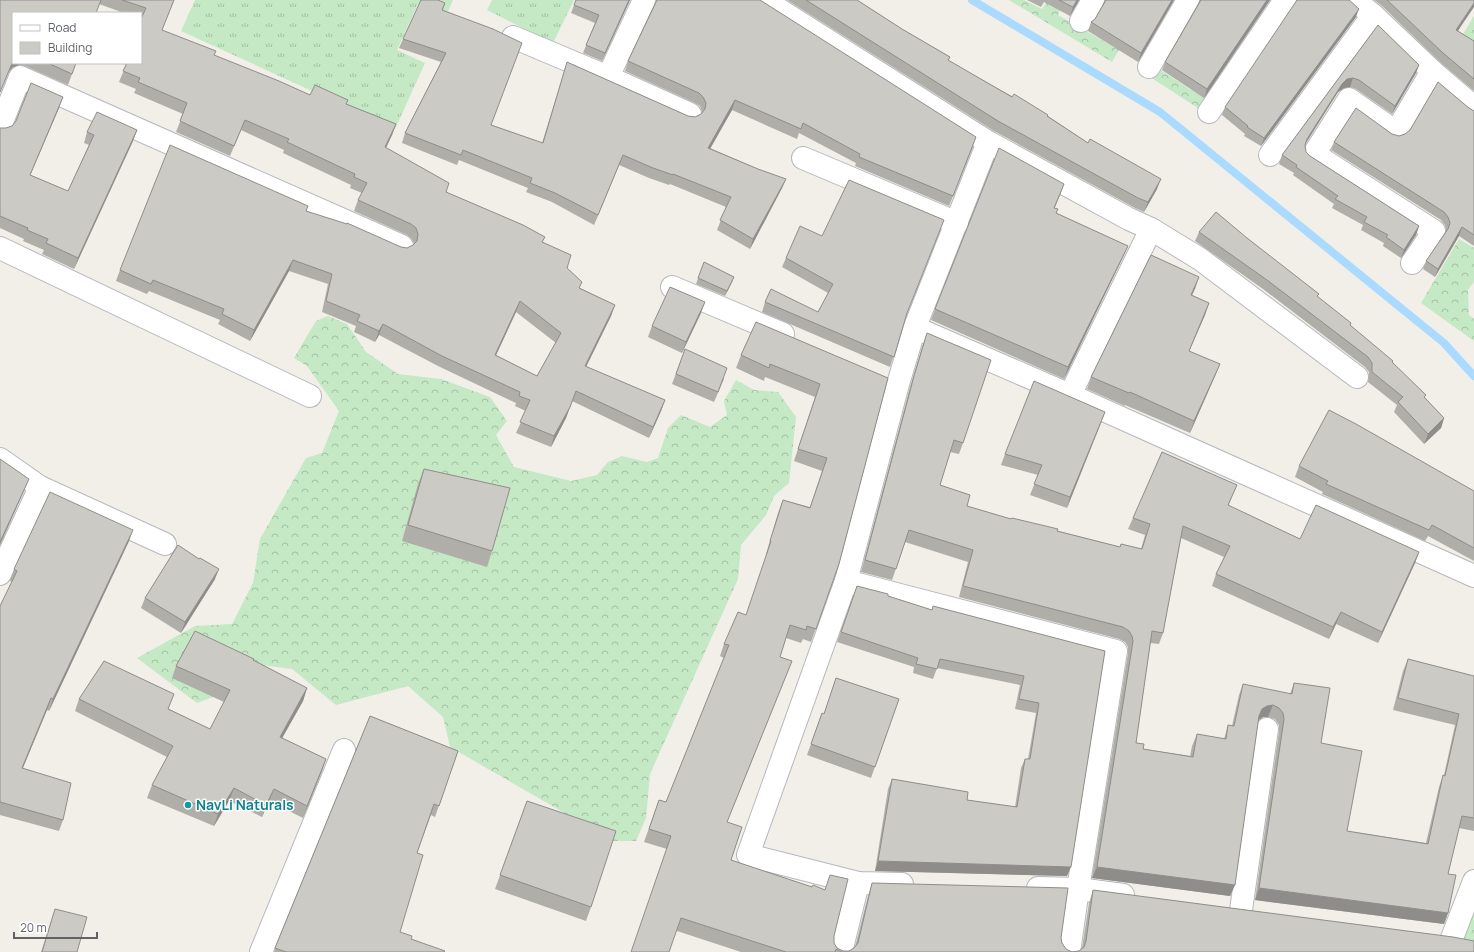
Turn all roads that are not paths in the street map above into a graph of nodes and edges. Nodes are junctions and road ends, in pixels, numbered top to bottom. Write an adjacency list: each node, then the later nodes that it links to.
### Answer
1 (644, 0): 12 (street)
2 (764, 0): 17 (street)
3 (1093, 0): 8 (street)
4 (1188, 0): 10 (street)
5 (1285, 0): 14 (street)
6 (1354, 0): 7 (street)
7 (1373, 15): 11 (street); 18 (street)
8 (1081, 21)
9 (513, 37): 12 (street)
10 (1149, 67)
11 (1432, 71): 13 (street); 24 (street)
12 (608, 77): 15 (street)
13 (1474, 107)
14 (1208, 112)
15 (690, 114)
16 (0, 127): 22 (street)
17 (988, 142): 20 (street); 21 (street)
18 (1270, 155)
19 (804, 158): 20 (street)
20 (957, 223): 26 (street)
21 (1151, 229): 28 (street); 29 (street)
22 (402, 246)
23 (0, 248): 30 (street)
24 (1412, 263)
25 (672, 287): 27 (street)
26 (915, 327): 29 (street); 36 (street)
27 (803, 343)
28 (1357, 377)
29 (1070, 395): 35 (street)
30 (310, 396)
31 (0, 459): 32 (street)
32 (40, 487): 33 (street); 34 (street)
33 (165, 544)
34 (0, 574)
35 (1474, 576)
36 (846, 581): 40 (street); 43 (street)
37 (1267, 729): 45 (street)
38 (344, 750): 47 (street)
39 (1474, 881): 46 (street)
40 (858, 883): 41 (street); 48 (street)
41 (921, 884)
42 (1015, 887): 43 (street)
43 (1078, 889): 44 (street); 49 (street)
44 (1140, 897)
45 (1218, 907)
46 (1474, 943)
47 (261, 952)
48 (841, 952)
49 (1069, 952)

